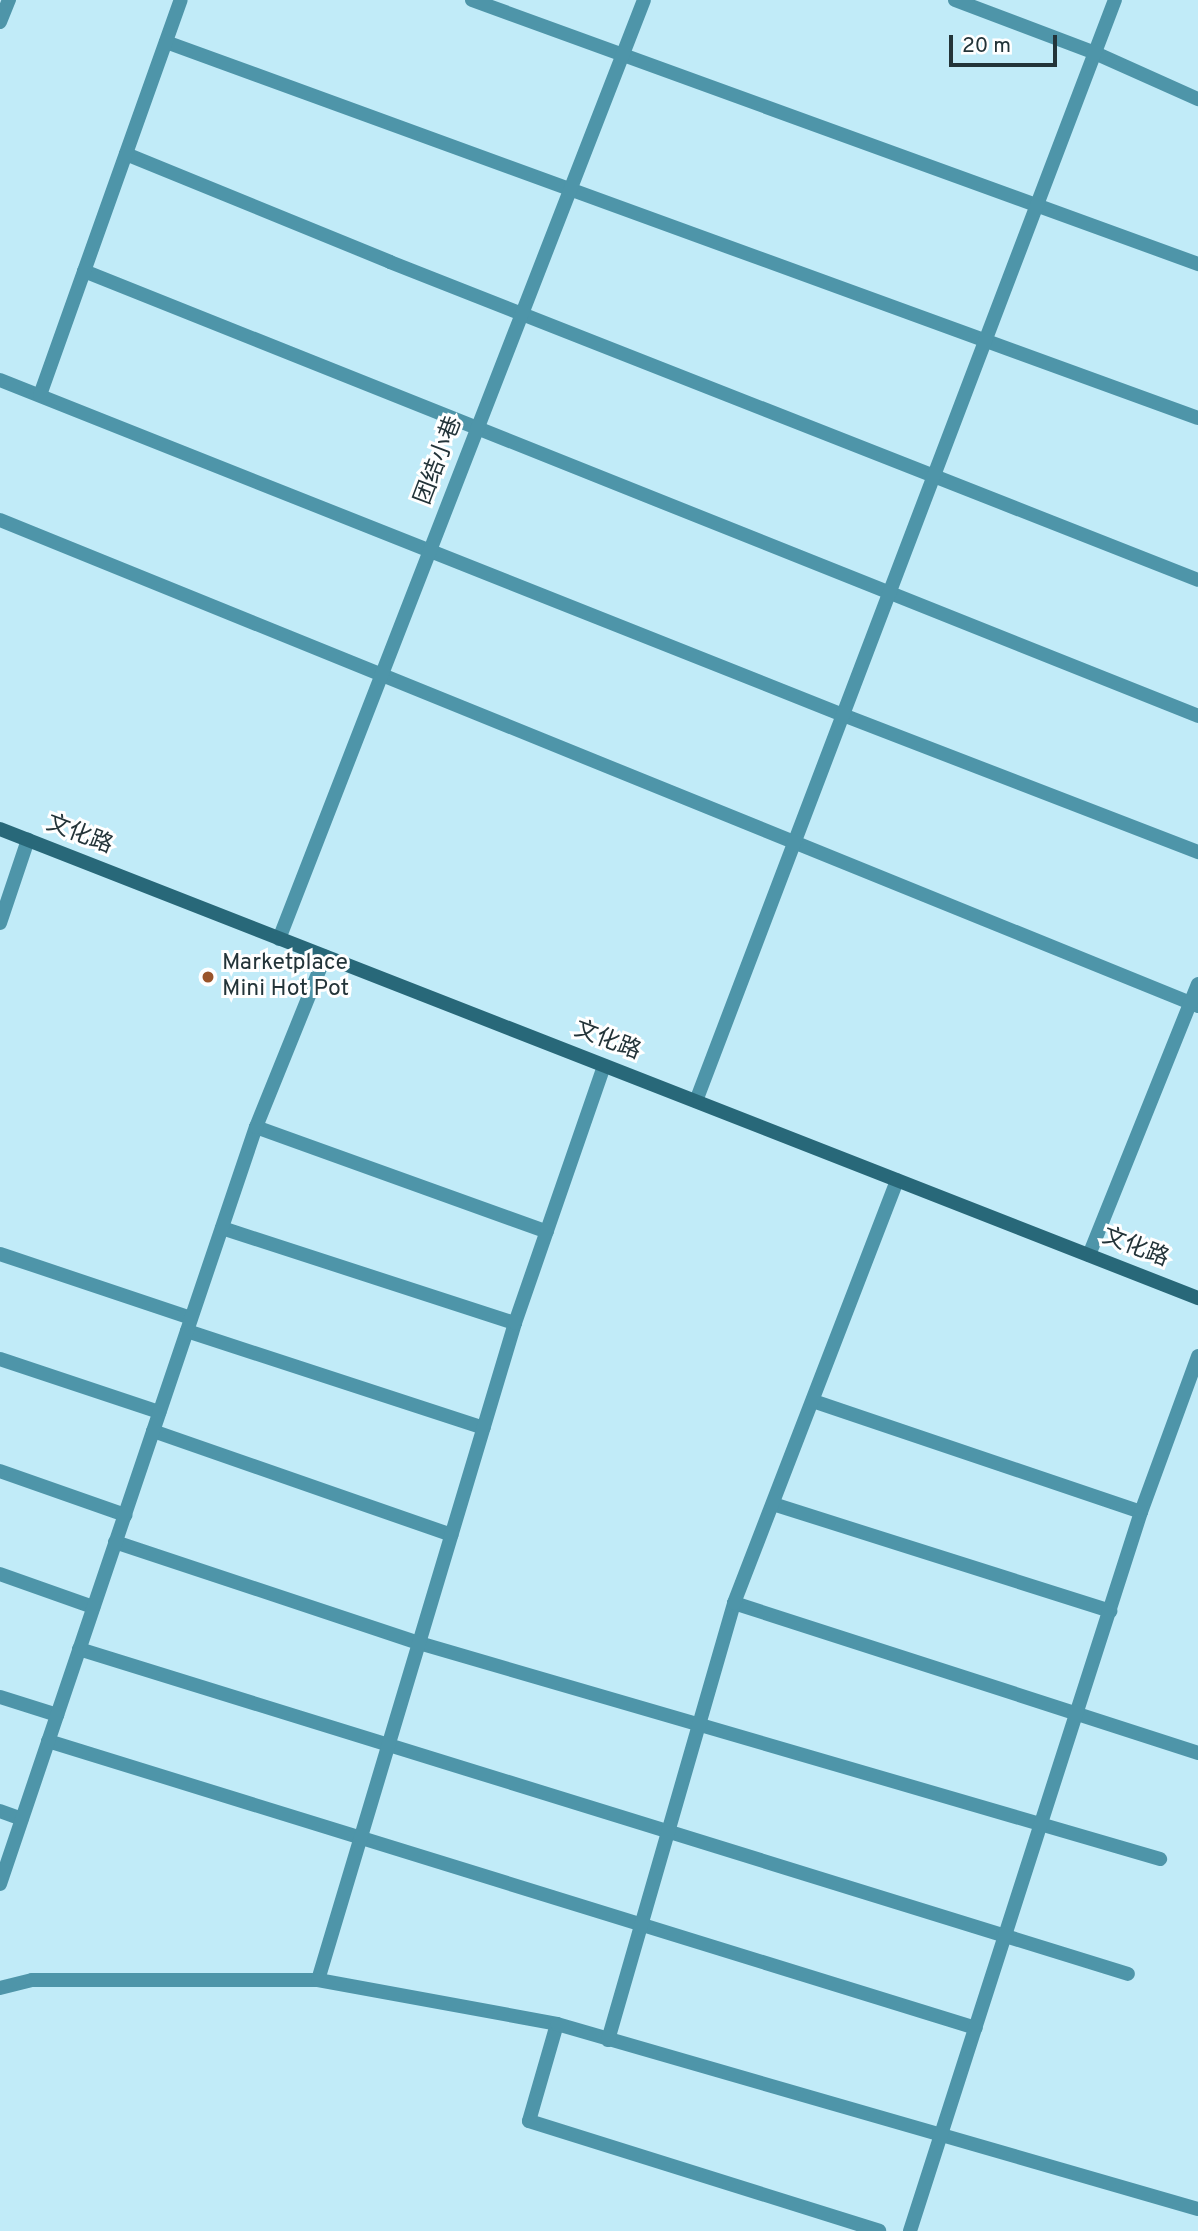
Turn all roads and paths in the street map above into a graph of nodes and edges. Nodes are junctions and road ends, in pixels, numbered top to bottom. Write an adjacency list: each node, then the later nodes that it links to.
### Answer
1 (9, 0): 7 (street)
2 (181, 0): 8 (street)
3 (472, 0): 10 (street)
4 (644, 0): 10 (street, 团结小巷)
5 (955, 0): 9 (street)
6 (1115, 0): 9 (street)
7 (0, 22)
8 (166, 42): 12 (street); 13 (street)
9 (1095, 53): 11 (street); 14 (street)
10 (622, 55): 13 (street, 团结小巷); 14 (street)
11 (1198, 99)
12 (126, 153): 16 (street); 17 (street)
13 (571, 189): 17 (street, 团结小巷); 18 (street)
14 (1037, 205): 15 (street); 18 (street)
15 (1198, 264)
16 (84, 271): 20 (street); 22 (street)
17 (522, 313): 22 (street, 团结小巷); 23 (street)
18 (985, 341): 21 (street); 23 (street)
19 (0, 380): 20 (street)
20 (40, 395): 25 (street)
21 (1198, 418)
22 (477, 429): 25 (street, 团结小巷); 27 (street)
23 (934, 475): 26 (street); 27 (street)
24 (0, 520): 28 (street)
25 (430, 551): 28 (street, 团结小巷); 29 (street)
26 (1198, 580)
27 (889, 594): 29 (street); 30 (street)
28 (382, 675): 33 (street); 36 (street, 团结小巷)
29 (843, 715): 33 (street); 34 (street)
30 (1198, 716)
31 (0, 830): 32 (main road, 文化路)
32 (28, 840): 35 (street); 36 (main road, 文化路)
33 (794, 842): 39 (street); 41 (street)
34 (1198, 852)
35 (0, 923)
36 (279, 939): 37 (main road, 文化路)
37 (325, 956): 40 (main road, 文化路); 42 (street)
38 (1198, 984): 39 (street)
39 (1194, 1004): 47 (street)
40 (604, 1066): 41 (main road, 文化路); 45 (street)
41 (696, 1101): 43 (main road, 文化路)
42 (256, 1127): 44 (street); 45 (street)
43 (897, 1180): 47 (main road, 文化路); 53 (street)
44 (222, 1228): 49 (street); 50 (street)
45 (547, 1232): 49 (street)
46 (0, 1254): 50 (street)
47 (1089, 1255): 48 (main road, 文化路)
48 (1198, 1298)
49 (515, 1323): 55 (street)
50 (189, 1325): 54 (street); 55 (street)
51 (1198, 1356): 59 (street)
52 (0, 1359): 54 (street)
53 (813, 1401): 58 (street); 59 (street)
54 (159, 1412): 56 (street)
55 (484, 1428): 61 (street)
56 (153, 1432): 60 (street); 61 (street)
57 (0, 1471): 60 (street)
58 (773, 1504): 64 (street); 66 (street)
59 (1142, 1512): 66 (street)
60 (125, 1515): 62 (street)
61 (452, 1535): 67 (street)
62 (115, 1542): 65 (street); 67 (street)
63 (0, 1574): 65 (street)
64 (734, 1603): 70 (street); 72 (street)
65 (93, 1606): 68 (street)
66 (1110, 1611): 70 (street)
67 (419, 1643): 72 (street); 74 (street)
68 (79, 1649): 71 (street); 74 (street)
69 (0, 1697): 71 (street)
70 (1077, 1714): 75 (street); 78 (street)
71 (57, 1715): 73 (street)
72 (699, 1724): 78 (street); 79 (street)
73 (48, 1741): 77 (street); 80 (street)
74 (388, 1745): 79 (street); 80 (street)
75 (1198, 1753)
76 (0, 1811): 77 (street)
77 (22, 1819): 82 (street)
78 (1041, 1824): 81 (street); 84 (street)
79 (668, 1831): 83 (street); 84 (street)
80 (361, 1837): 83 (street); 86 (street)
81 (1160, 1858)
82 (0, 1884)
83 (641, 1924): 89 (street); 90 (street)
84 (1005, 1935): 85 (street); 89 (street)
85 (1129, 1974)
86 (318, 1980): 87 (street); 88 (street)
87 (0, 1988)
88 (557, 2025): 90 (street); 93 (street)
89 (976, 2028): 91 (street)
90 (608, 2040): 91 (street)
91 (941, 2135): 92 (street); 94 (street)
92 (1198, 2209)
93 (879, 2231)
94 (910, 2231)

